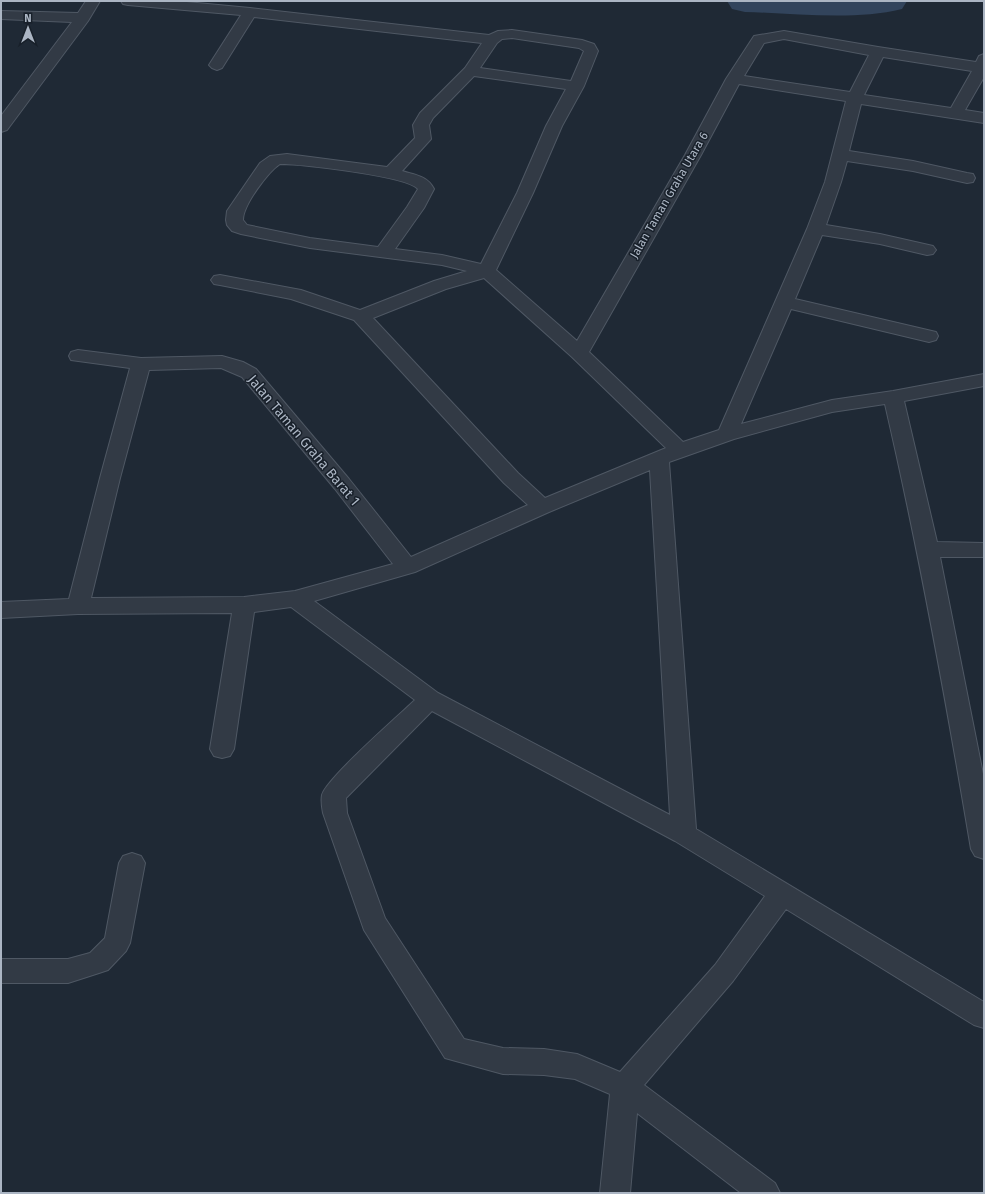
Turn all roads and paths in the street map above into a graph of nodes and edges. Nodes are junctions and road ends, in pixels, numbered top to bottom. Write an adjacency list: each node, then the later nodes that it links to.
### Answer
1 (93, 1): 5 (street)
2 (128, 1): 3 (street)
3 (250, 12): 6 (street); 8 (street)
4 (1, 15): 5 (street)
5 (83, 18): 16 (street)
6 (492, 40): 10 (street); 12 (street)
7 (878, 52): 9 (street); 11 (street, Jalan Taman Graha Utara 6); 13 (street)
8 (217, 65)
9 (983, 65): 14 (street)
10 (470, 71): 12 (street); 18 (street)
11 (734, 79): 13 (street); 28 (street, Jalan Taman Graha Utara 6)
12 (576, 86): 23 (street)
13 (855, 98): 14 (street); 17 (street)
14 (956, 113): 15 (street)
15 (984, 118)
16 (1, 127)
17 (841, 154): 19 (street); 20 (street)
18 (391, 173): 22 (street); 22 (street)
19 (967, 178)
20 (816, 229): 21 (street); 25 (street)
21 (927, 250)
22 (383, 253): 23 (street)
23 (487, 271): 26 (street); 28 (street)
24 (220, 280): 26 (street)
25 (785, 302): 27 (street); 33 (street)
26 (361, 316): 36 (street)
27 (929, 336)
28 (580, 352): 34 (street)
29 (78, 356): 30 (street, Jalan Taman Graha Barat 1)
30 (141, 364): 39 (street, Jalan Taman Graha Barat 1); 42 (street)
31 (984, 380): 32 (street)
32 (893, 397): 33 (street); 37 (street)
33 (727, 434): 34 (street)
34 (680, 450): 35 (street)
35 (659, 459): 36 (street); 46 (street)
36 (542, 507): 39 (street)
37 (927, 549): 38 (street); 47 (street)
38 (984, 550)
39 (407, 567): 40 (street)
40 (295, 599): 41 (street); 44 (street)
41 (244, 605): 42 (street); 45 (street)
42 (78, 606): 43 (street)
43 (1, 610)
44 (430, 699): 46 (street); 52 (street)
45 (222, 749)
46 (684, 834): 49 (street)
47 (984, 849)
48 (132, 863): 50 (street)
49 (782, 894): 51 (street); 52 (street)
50 (1, 971)
51 (984, 1016)
52 (625, 1087): 53 (street); 54 (street)
53 (615, 1193)
54 (765, 1193)

